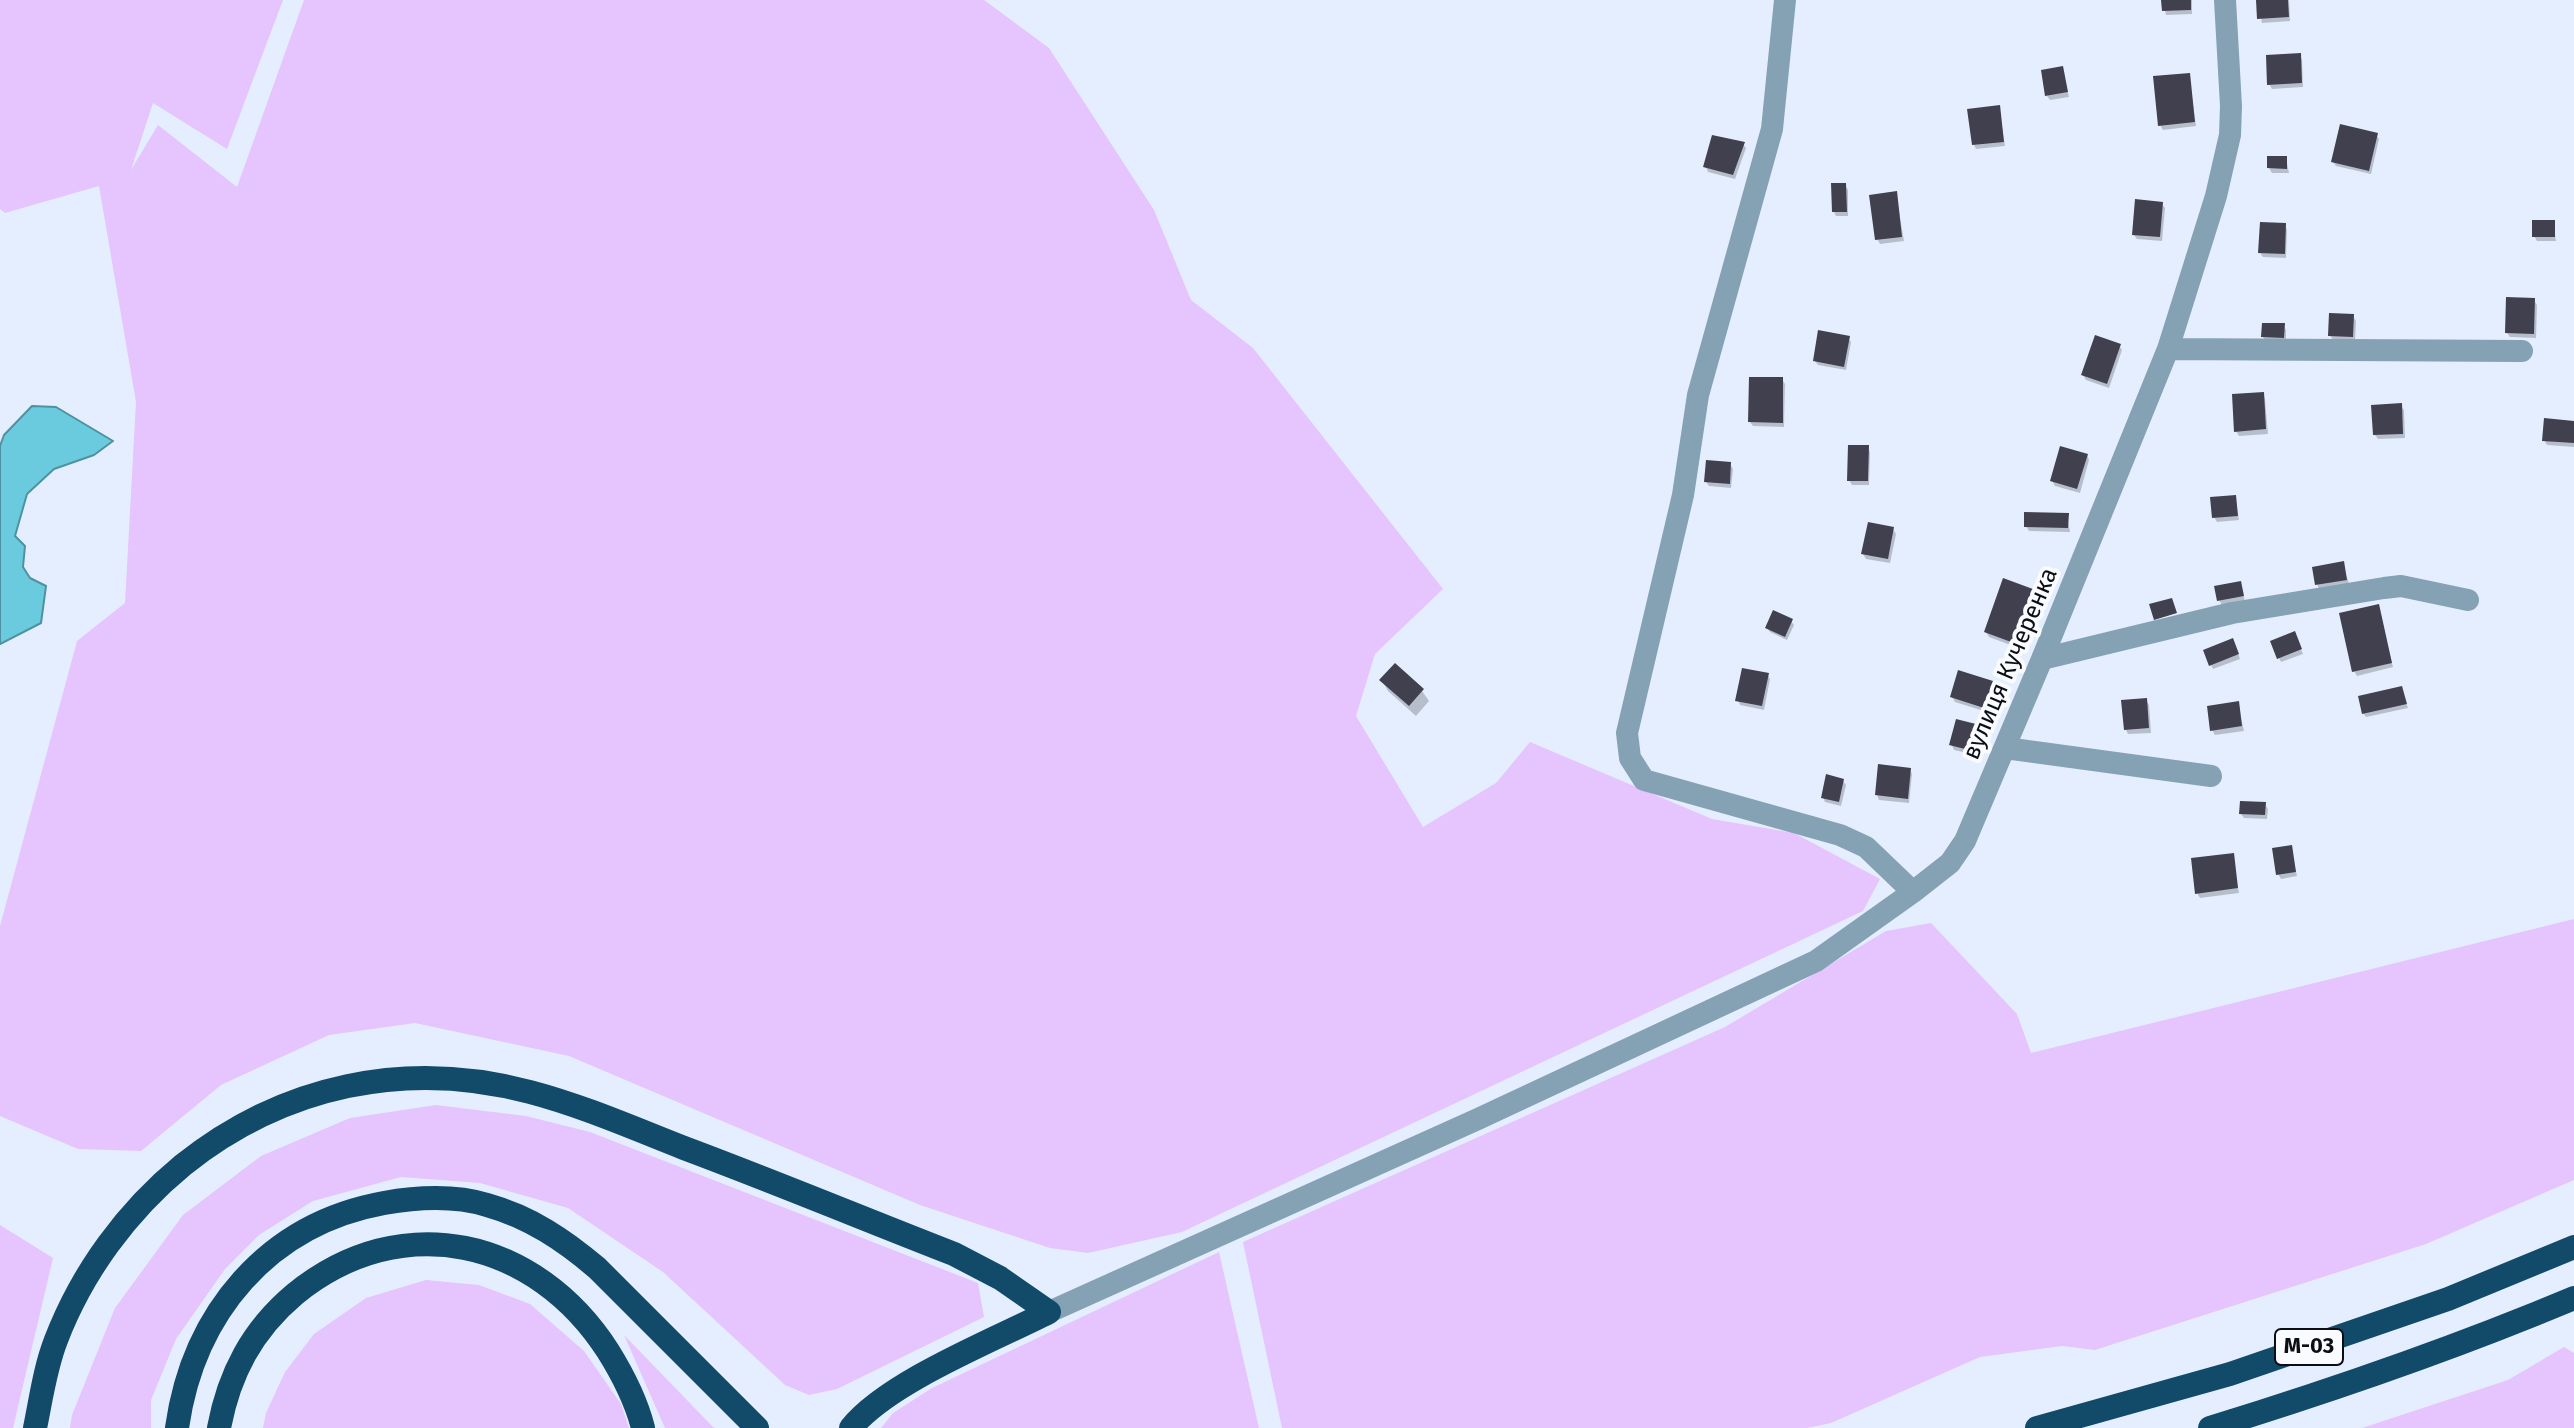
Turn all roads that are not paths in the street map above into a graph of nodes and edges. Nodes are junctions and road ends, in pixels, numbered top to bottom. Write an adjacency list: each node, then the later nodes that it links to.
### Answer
1 (1785, 0): 9 (street)
2 (2225, 0): 3 (street, вулиця Кучеренка)
3 (2168, 349): 4 (street); 6 (street, вулиця Кучеренка)
4 (2522, 351)
5 (2468, 600): 6 (street)
6 (2042, 659): 7 (street, вулиця Кучеренка)
7 (2005, 748): 8 (street); 9 (street, вулиця Кучеренка)
8 (2211, 776)
9 (1913, 892): 12 (street, вулиця Кучеренка)
10 (2574, 1247): 19 (highway, М-03)
11 (2574, 1298): 20 (highway, М-03)
12 (1049, 1312): 13 (highway); 18 (highway)
13 (35, 1428)
14 (177, 1428): 17 (highway)
15 (219, 1428): 16 (highway)
16 (643, 1428)
17 (757, 1428)
18 (851, 1428)
19 (2037, 1428)
20 (2210, 1428)

